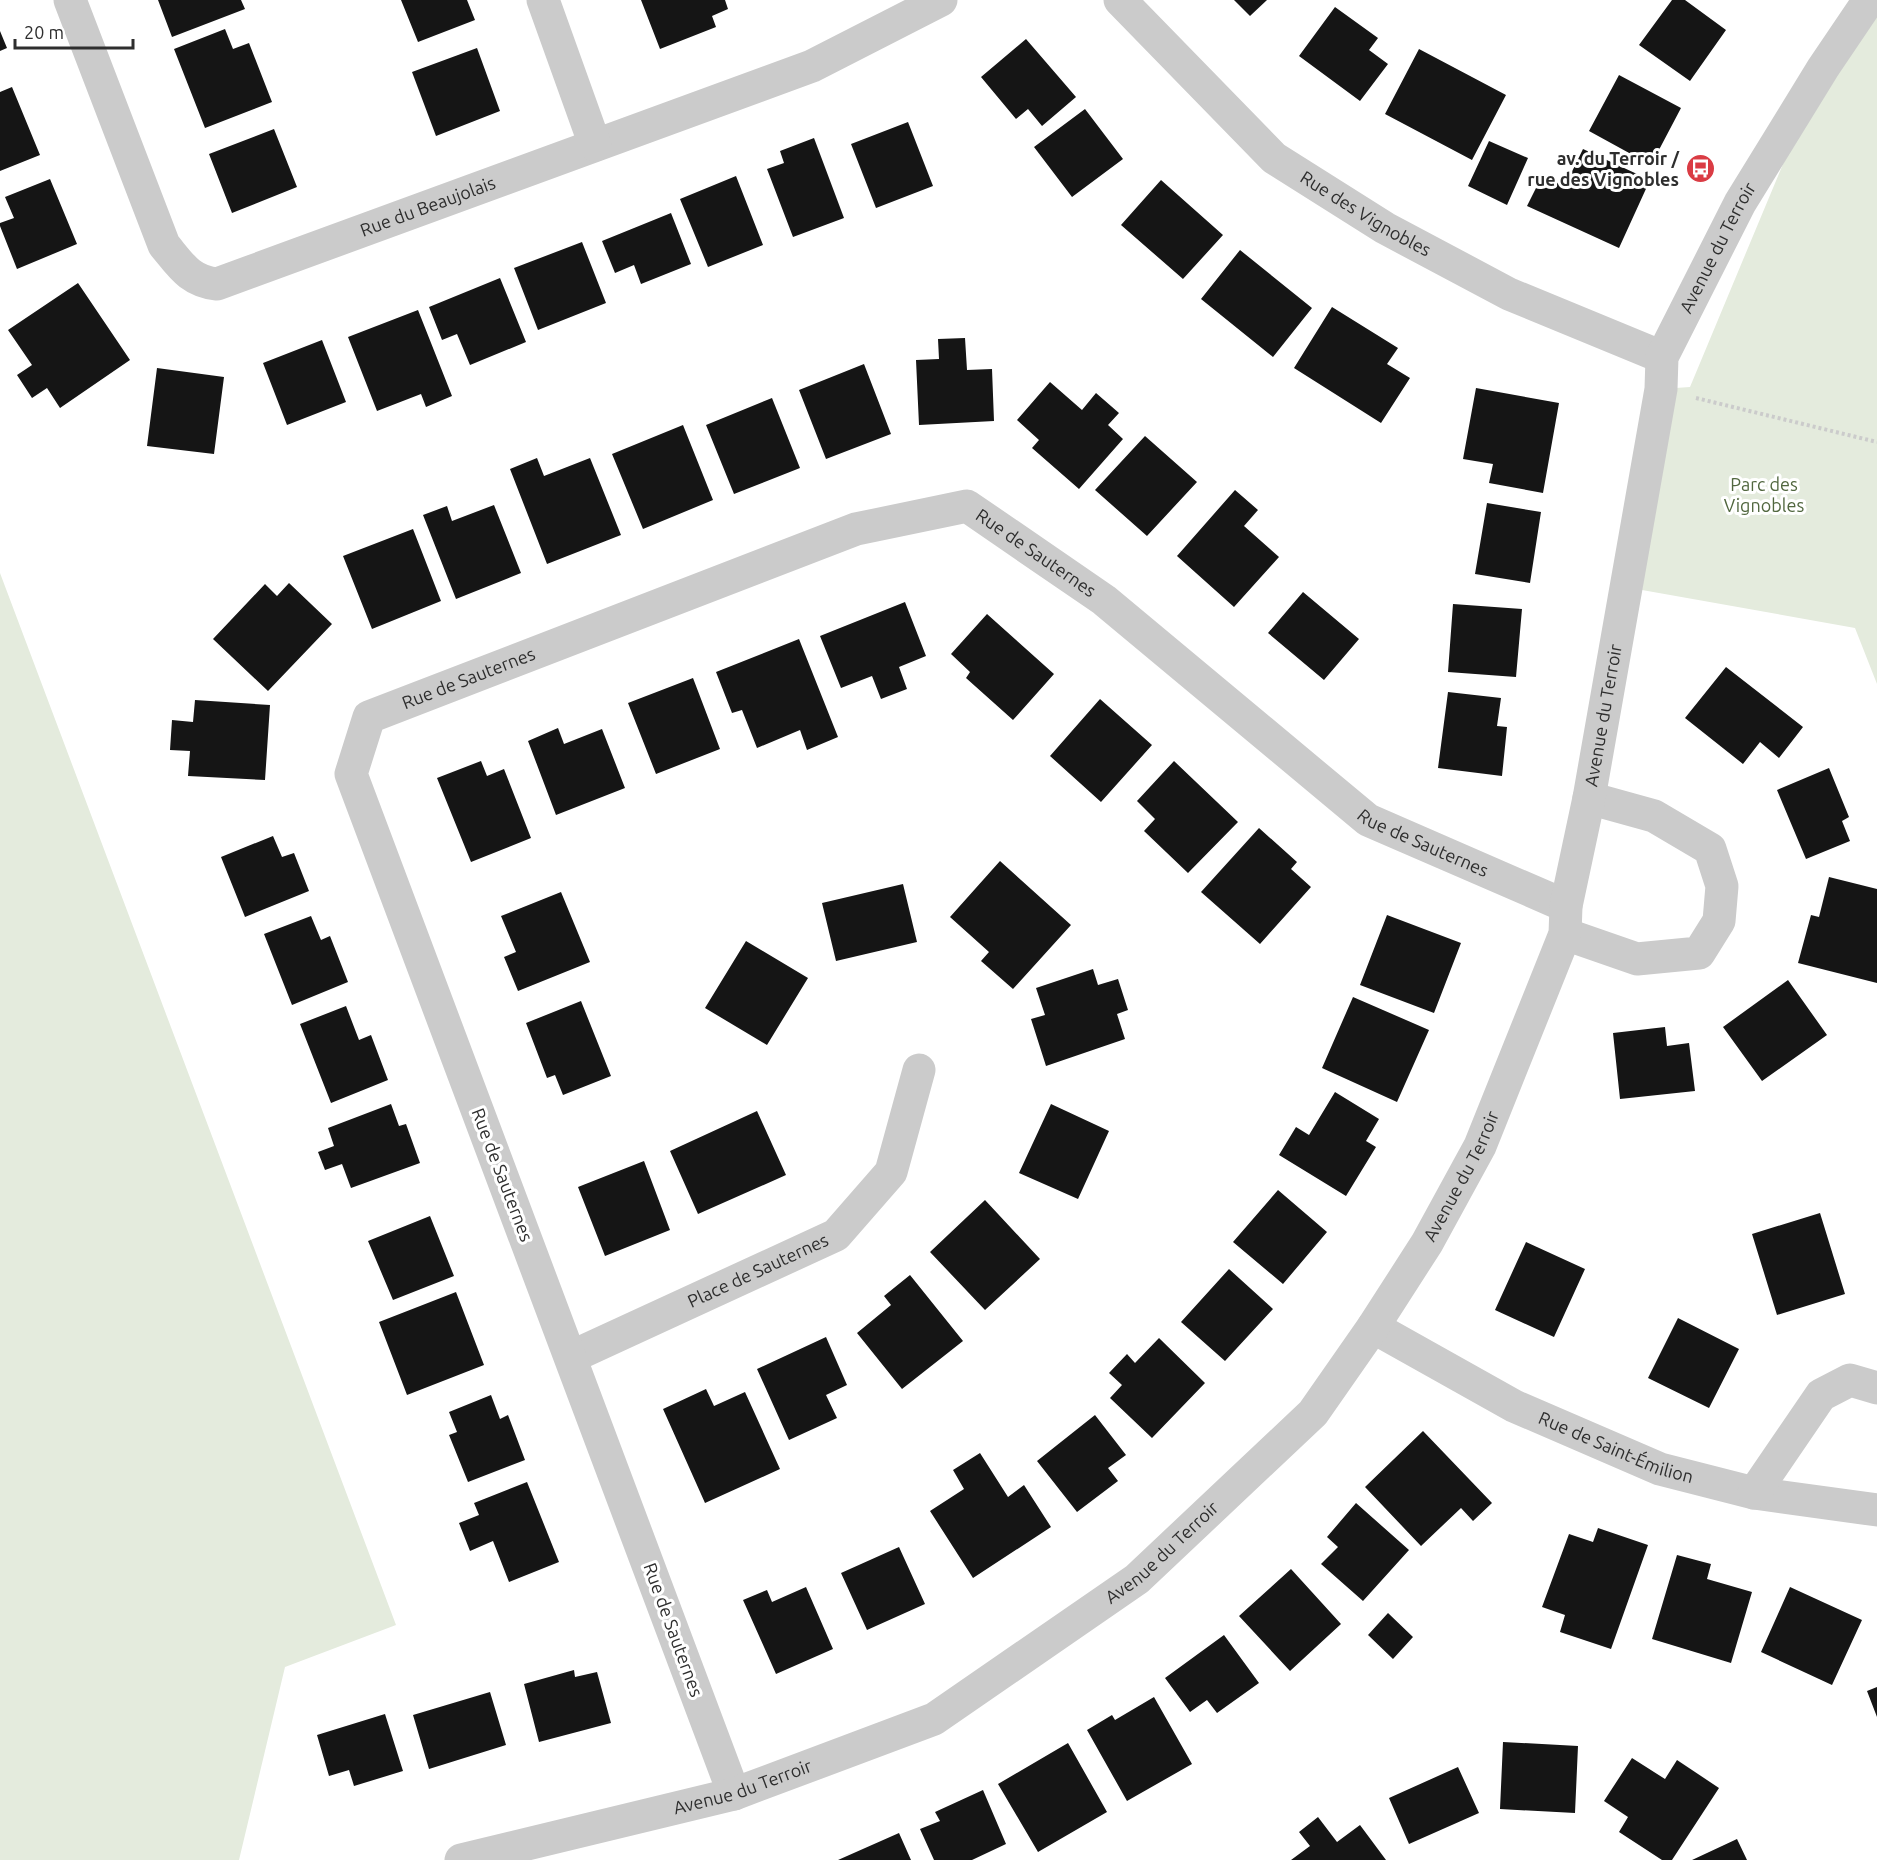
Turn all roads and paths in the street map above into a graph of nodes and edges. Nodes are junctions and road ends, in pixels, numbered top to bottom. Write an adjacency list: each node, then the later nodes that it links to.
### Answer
1 (70, 0): 6 (street, Rue du Beaujolais)
2 (543, 0): 6 (street)
3 (941, 0): 6 (street, Rue du Beaujolais)
4 (1120, 0): 7 (street, Rue des Vignobles)
5 (1869, 0): 7 (street, Avenue du Terroir)
6 (595, 145)
7 (1662, 357): 8 (street, Avenue du Terroir)
8 (1661, 389): 9 (path); 10 (street, Avenue du Terroir)
9 (1877, 442)
10 (1589, 798): 11 (street, Avenue du Terroir); 11 (street)
11 (1565, 920): 13 (street, Avenue du Terroir); 14 (street, Rue de Sauternes)
12 (919, 1070): 14 (street, Place de Sauternes)
13 (1373, 1327): 16 (street, Rue de Saint-Émilion); 18 (street, Avenue du Terroir)
14 (571, 1356): 18 (street, Rue de Sauternes)
15 (1877, 1388): 16 (street)
16 (1755, 1493): 17 (street, Rue de Saint-Émilion)
17 (1877, 1510)
18 (734, 1794): 19 (street, Avenue du Terroir)
19 (461, 1860)

